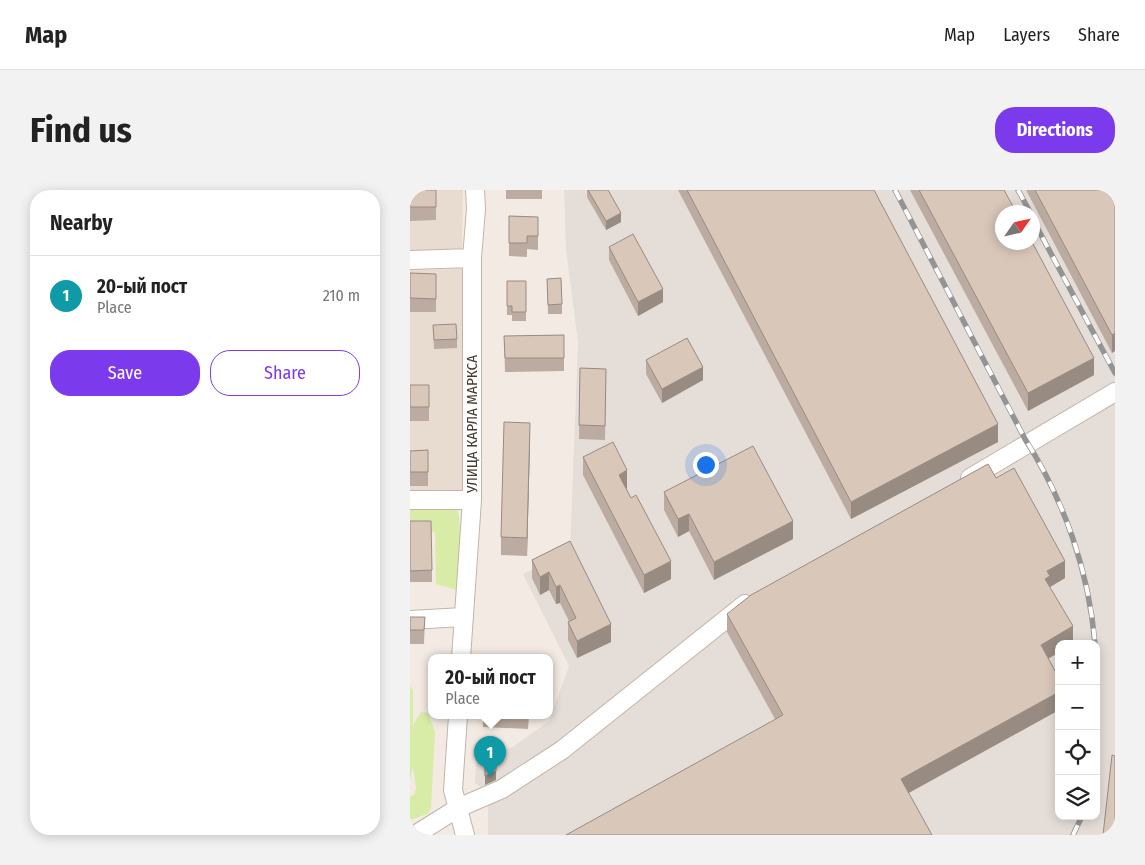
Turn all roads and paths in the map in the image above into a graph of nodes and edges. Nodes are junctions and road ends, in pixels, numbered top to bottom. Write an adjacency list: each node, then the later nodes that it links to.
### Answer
1 (475, 190): 2 (street, УЛИЦА КАРЛА МАРКСА)
2 (472, 258): 3 (street); 7 (street, УЛИЦА КАРЛА МАРКСА)
3 (410, 260)
4 (1115, 392): 5 (street)
5 (956, 486)
6 (410, 500): 7 (street)
7 (472, 500): 9 (street, УЛИЦА КАРЛА МАРКСА)
8 (754, 596): 13 (street)
9 (463, 617): 10 (street); 11 (street, УЛИЦА КАРЛА МАРКСА)
10 (410, 620)
11 (461, 654)
12 (458, 719): 13 (street)
13 (458, 808): 14 (street); 15 (street)
14 (414, 835)
15 (465, 835)

